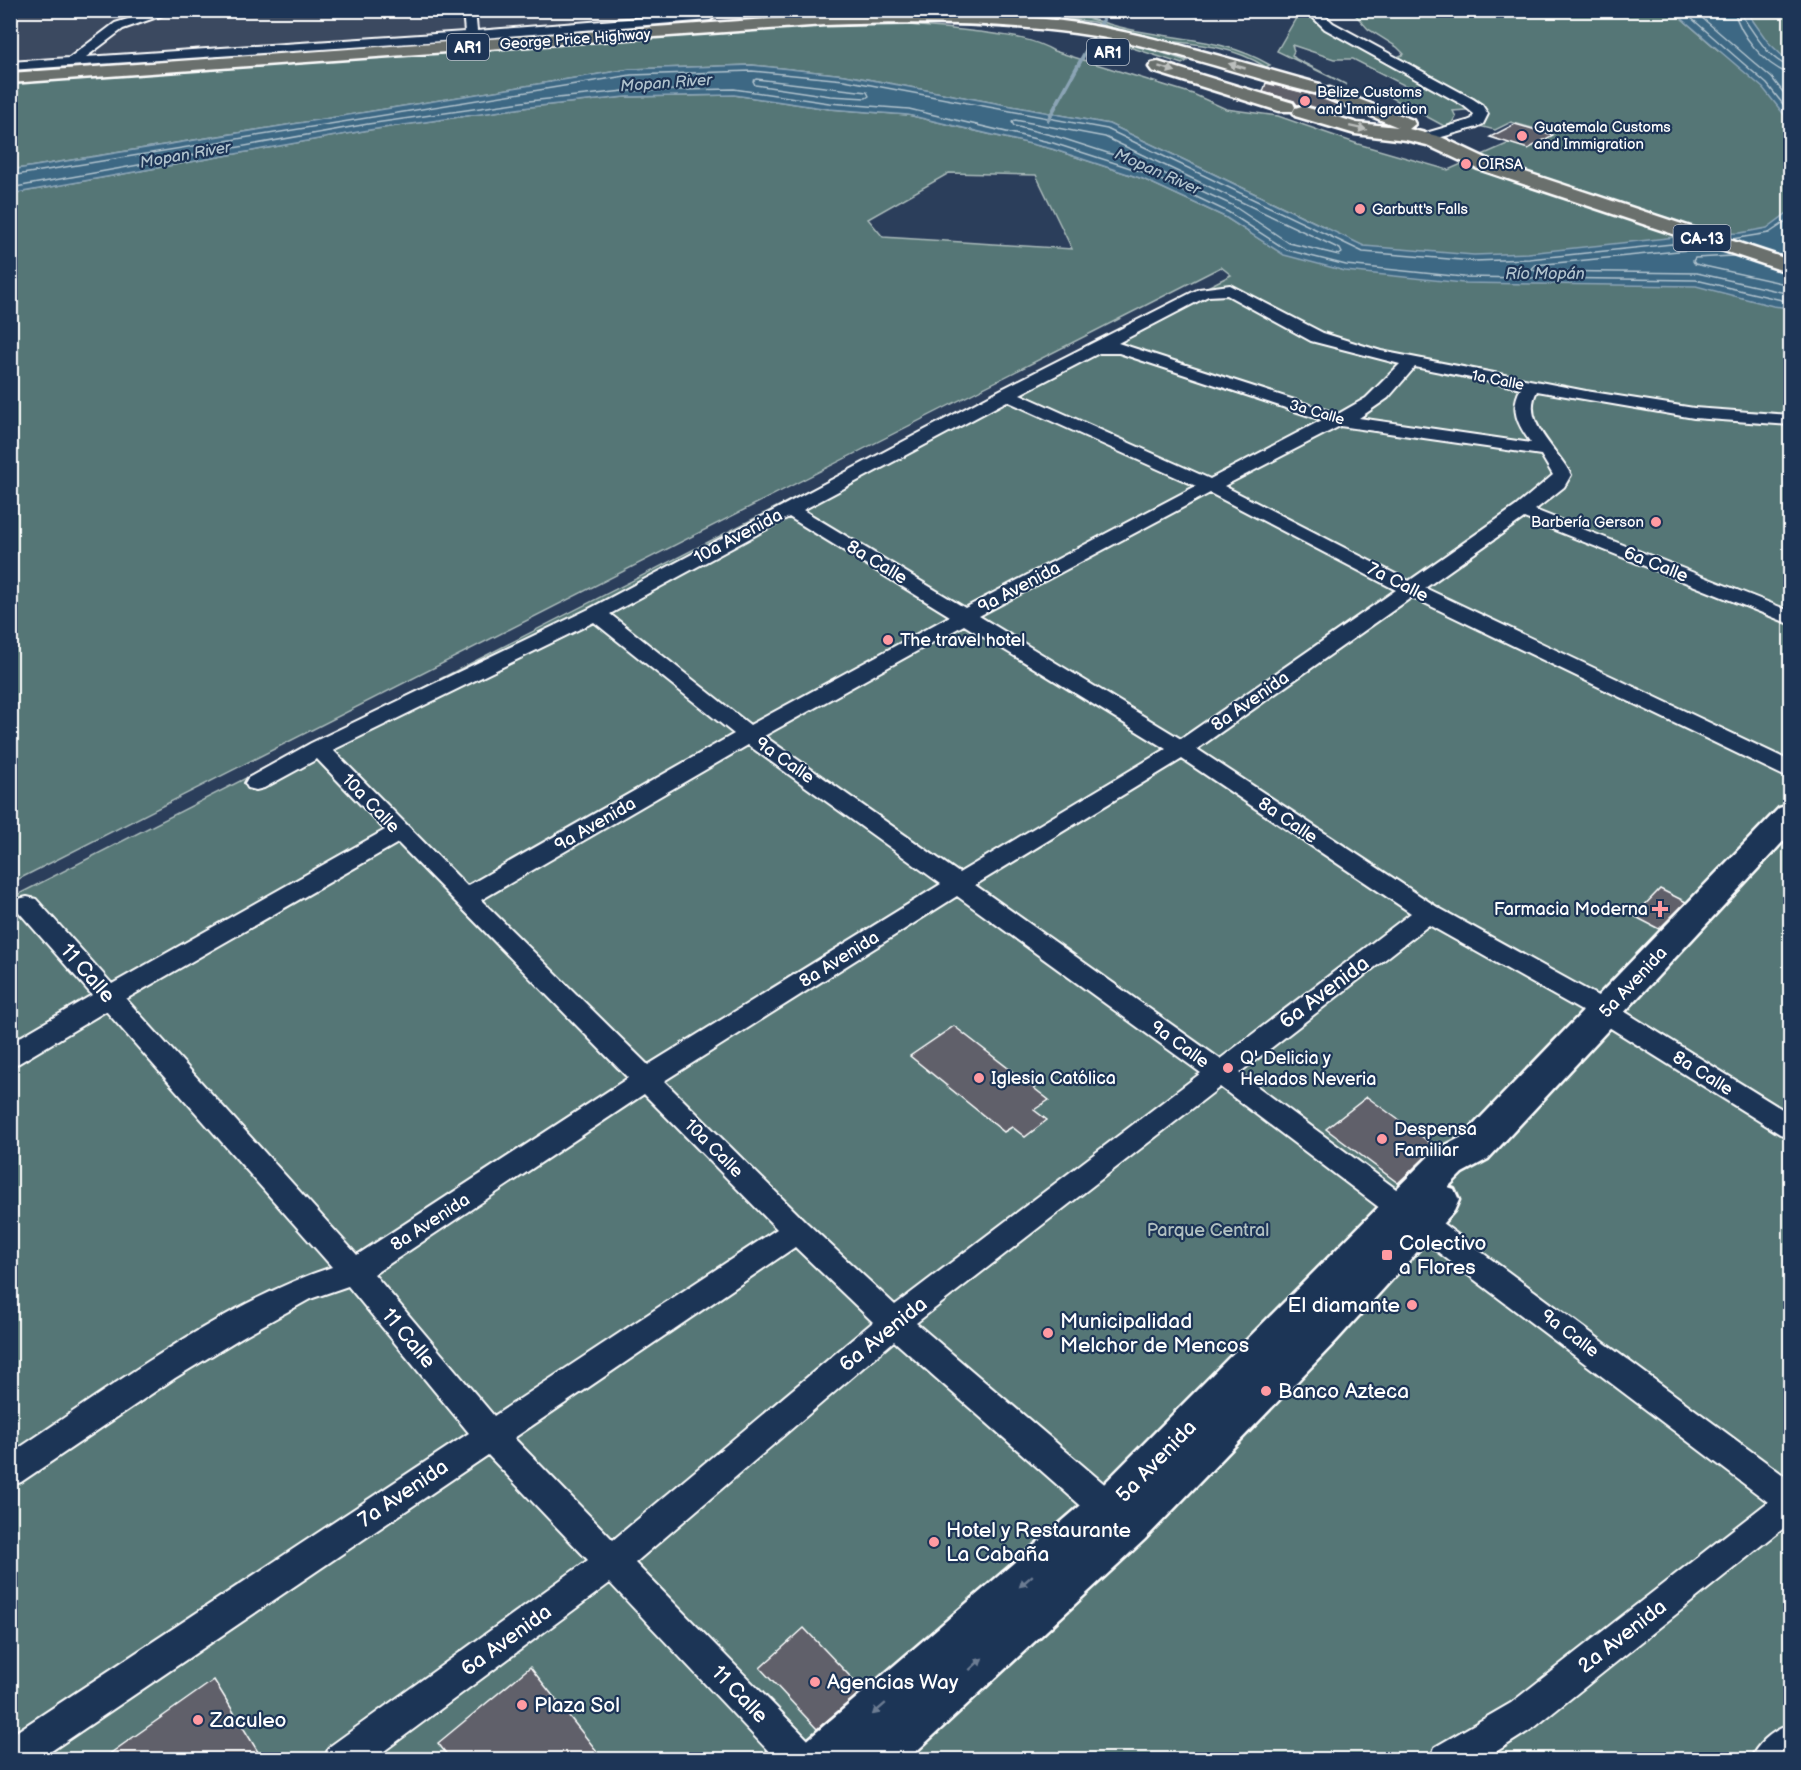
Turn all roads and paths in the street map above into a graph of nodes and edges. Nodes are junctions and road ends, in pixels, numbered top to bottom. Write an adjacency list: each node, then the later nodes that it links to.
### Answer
1 (171, 10): 8 (street)
2 (470, 10): 6 (street)
3 (709, 10): 6 (street)
4 (1311, 10): 14 (street)
5 (925, 20): 7 (highway, George Price Highway / AR1); 11 (highway, George Price Highway / AR1); 12 (highway, George Price Highway / AR1, one-way to 5)
6 (471, 35): 8 (street)
7 (1116, 54)
8 (72, 62): 10 (street)
9 (1145, 63): 13 (highway, George Price Highway / AR1, one-way to 13)
10 (10, 66)
11 (10, 78)
12 (1278, 78): 13 (highway); 14 (highway, George Price Highway / AR1)
13 (1245, 93): 14 (highway, George Price Highway / AR1, one-way to 14)
14 (1430, 136): 15 (highway, George Price Highway / AR1)
15 (1476, 157): 16 (highway, CA-13)
16 (1791, 267)
17 (1220, 290): 18 (street, 10a Avenida); 19 (street, 1a Calle)
18 (1096, 348): 21 (street, 10a Avenida); 22 (street, 3a Calle)
19 (1411, 362): 20 (street, 1a Calle); 22 (street, 9a Avenida)
20 (1531, 386): 23 (street, 1a Calle); 24 (street, 8a Avenida)
21 (1006, 394): 25 (street, 7a Calle); 26 (street, 10a Avenida)
22 (1340, 420): 24 (street, 3a Calle); 25 (street, 9a Avenida)
23 (1791, 420)
24 (1545, 450): 27 (street, 8a Avenida)
25 (1211, 486): 28 (street, 7a Calle); 30 (street, 9a Avenida)
26 (789, 509): 29 (street, 10a Avenida); 30 (street, 8a Calle)
27 (1522, 511): 28 (street, 8a Avenida); 31 (street, 6a Calle)
28 (1410, 590): 34 (street, 8a Avenida); 35 (street, 7a Calle)
29 (596, 613): 32 (street, 9a Calle); 33 (street, 10a Avenida)
30 (966, 615): 32 (street, 9a Avenida); 34 (street, 8a Calle)
31 (1791, 618)
32 (749, 735): 39 (street, 9a Calle); 40 (street, 9a Avenida)
33 (320, 748): 36 (street, 10a Avenida); 38 (street, 10a Calle)
34 (1182, 749): 39 (street, 8a Avenida); 42 (street, 8a Calle)
35 (1791, 770)
36 (256, 783)
37 (1791, 815): 44 (street, 5a Avenida)
38 (399, 832): 40 (street, 10a Calle); 43 (street)
39 (959, 884): 46 (street, 9a Calle); 47 (street, 8a Avenida)
40 (465, 898): 47 (street, 10a Calle)
41 (27, 905): 43 (street, 11 Calle)
42 (1428, 913): 44 (street, 8a Calle); 46 (street, 6a Avenida)
43 (109, 997): 45 (street); 51 (street, 11 Calle)
44 (1605, 1012): 48 (street, 8a Calle); 49 (street, 5a Avenida)
45 (10, 1056)
46 (1219, 1072): 49 (street, 9a Calle); 52 (street, 6a Avenida)
47 (645, 1080): 50 (street, 10a Calle); 51 (street, 8a Avenida)
48 (1791, 1127)
49 (1412, 1215): 55 (street, 9a Calle); 57 (street, 5a Avenida)
50 (797, 1231): 52 (street, 10a Calle); 53 (street, 7a Avenida)
51 (354, 1272): 53 (street, 11 Calle); 54 (street, 8a Avenida)
52 (894, 1323): 57 (street, 10a Calle); 58 (street, 6a Avenida)
53 (490, 1435): 58 (street, 11 Calle); 61 (street, 7a Avenida)
54 (10, 1472)
55 (1791, 1499)
56 (1791, 1504): 66 (street, 2a Avenida)
57 (1119, 1517): 59 (street, 5a Avenida)
58 (613, 1561): 62 (street, 6a Avenida); 63 (street, 11 Calle)
59 (995, 1628): 64 (street, 5a Avenida, one-way to 64); 65 (street, 5a Avenida, one-way to 59)
60 (1791, 1742): 67 (street)
61 (11, 1758)
62 (342, 1760)
63 (802, 1760)
64 (821, 1760)
65 (870, 1760)
66 (1448, 1760)
67 (1768, 1760)

